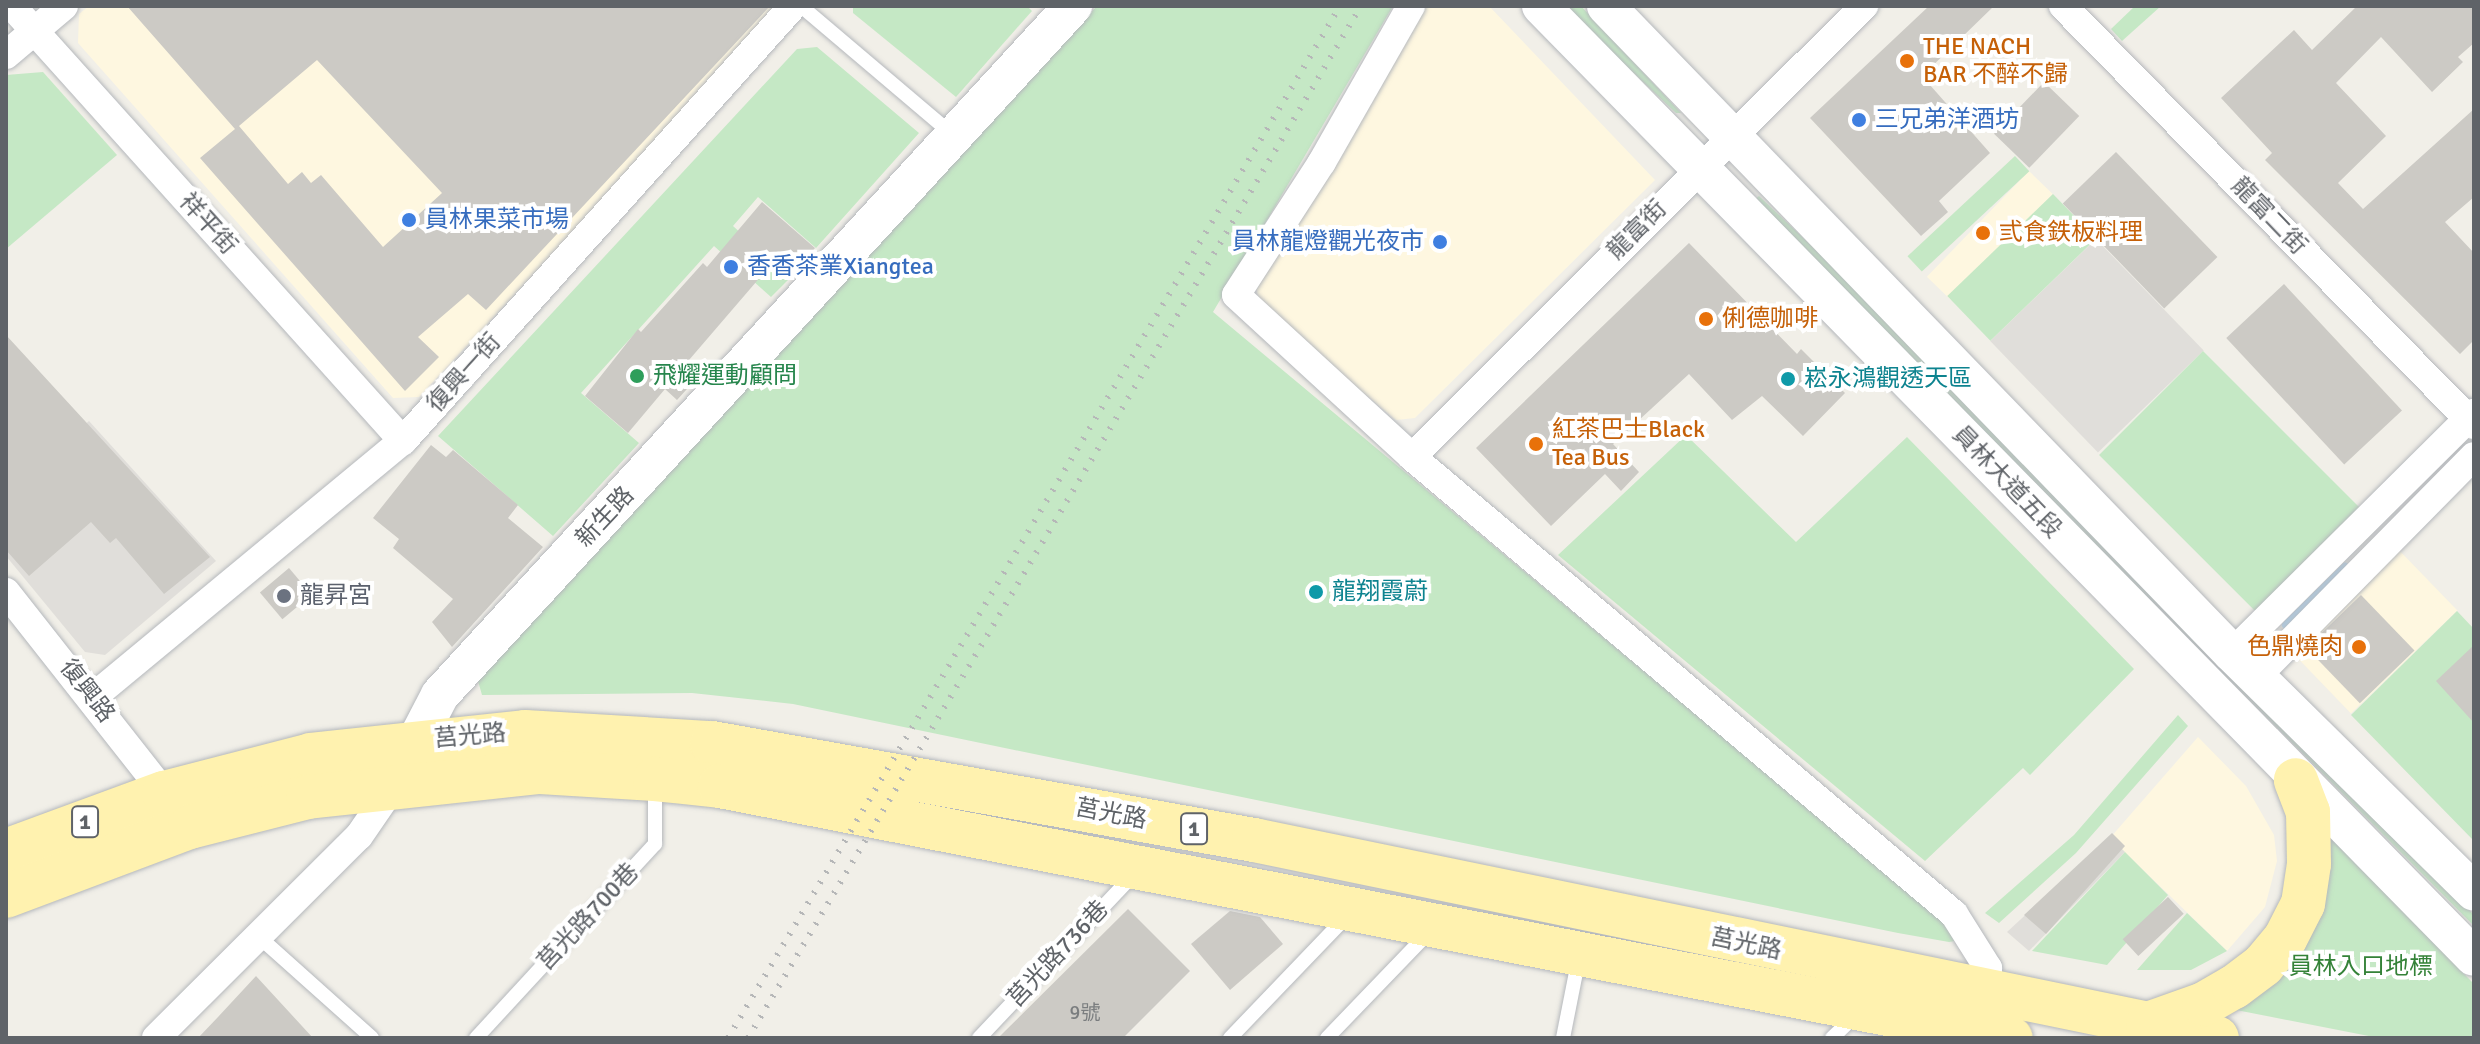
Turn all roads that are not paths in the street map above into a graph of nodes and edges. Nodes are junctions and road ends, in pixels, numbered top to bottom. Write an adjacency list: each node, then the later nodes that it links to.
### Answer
1 (12, 6): 11 (street, 祥平街)
2 (64, 6): 11 (street)
3 (793, 6): 17 (street, 復興一街)
4 (801, 6): 14 (lane)
5 (1073, 6): 14 (main road, 新生路)
6 (1411, 6): 19 (street)
7 (1541, 6): 15 (main road, 員林大道五段)
8 (1606, 6): 13 (main road, 員林大道五段)
9 (1864, 6): 13 (street, 龍富街)
10 (2063, 6): 16 (street, 龍富二街)
11 (34, 31): 12 (street); 17 (street, 祥平街)
12 (6, 55)
13 (1732, 133): 15 (street, 龍富街); 21 (main road, 員林大道五段)
14 (956, 138): 23 (main road, 新生路)
15 (1700, 166): 19 (street, 龍富街); 25 (main road, 員林大道五段)
16 (2472, 419): 21 (street)
17 (403, 441): 22 (street, 復興一街)
18 (2474, 456): 21 (street)
19 (1412, 457): 40 (street)
20 (6, 592): 22 (street, 復興路)
21 (2244, 665): 29 (main road, 員林大道五段)
22 (93, 697): 27 (street, 復興路)
23 (415, 741): 26 (main road, 新生路); 27 (main road, 莒光路 / 1); 39 (main road, 莒光路 / 1)
24 (655, 779): 26 (main road, 莒光路 / 1); 30 (main road, 莒光路 / 1); 46 (lane, 莒光路700巷)
25 (2296, 780): 38 (main road, 員林大道五段); 42 (main road)
26 (394, 785): 33 (main road, 莒光路 / 1); 36 (street, 新生路)
27 (164, 793): 28 (main road, 莒光路 / 1)
28 (6, 851)
29 (2443, 862): 31 (main road); 32 (main road, 員林大道五段)
30 (1137, 871): 34 (main road, 莒光路 / 1); 47 (lane, 莒光路736巷)
31 (2474, 885)
32 (2474, 892)
33 (6, 896)
34 (1351, 912): 35 (main road, 莒光路 / 1); 48 (lane)
35 (1434, 927): 37 (main road, 莒光路 / 1); 49 (lane)
36 (257, 935): 44 (street, 新生路); 45 (lane)
37 (1579, 956): 41 (main road, 莒光路 / 1); 50 (lane)
38 (2474, 957)
39 (1923, 981): 40 (main road, 莒光路 / 1); 41 (street)
40 (1986, 990): 42 (main road, 莒光路 / 1); 43 (street)
41 (1863, 1024): 43 (main road, 莒光路 / 1)
42 (2145, 1025): 52 (main road, 莒光路 / 1)
43 (1942, 1032): 51 (main road, 莒光路 / 1)
44 (156, 1038)
45 (372, 1038)
46 (476, 1038)
47 (979, 1038)
48 (1230, 1038)
49 (1327, 1038)
50 (1563, 1038)
51 (2011, 1038)
52 (2217, 1038)

